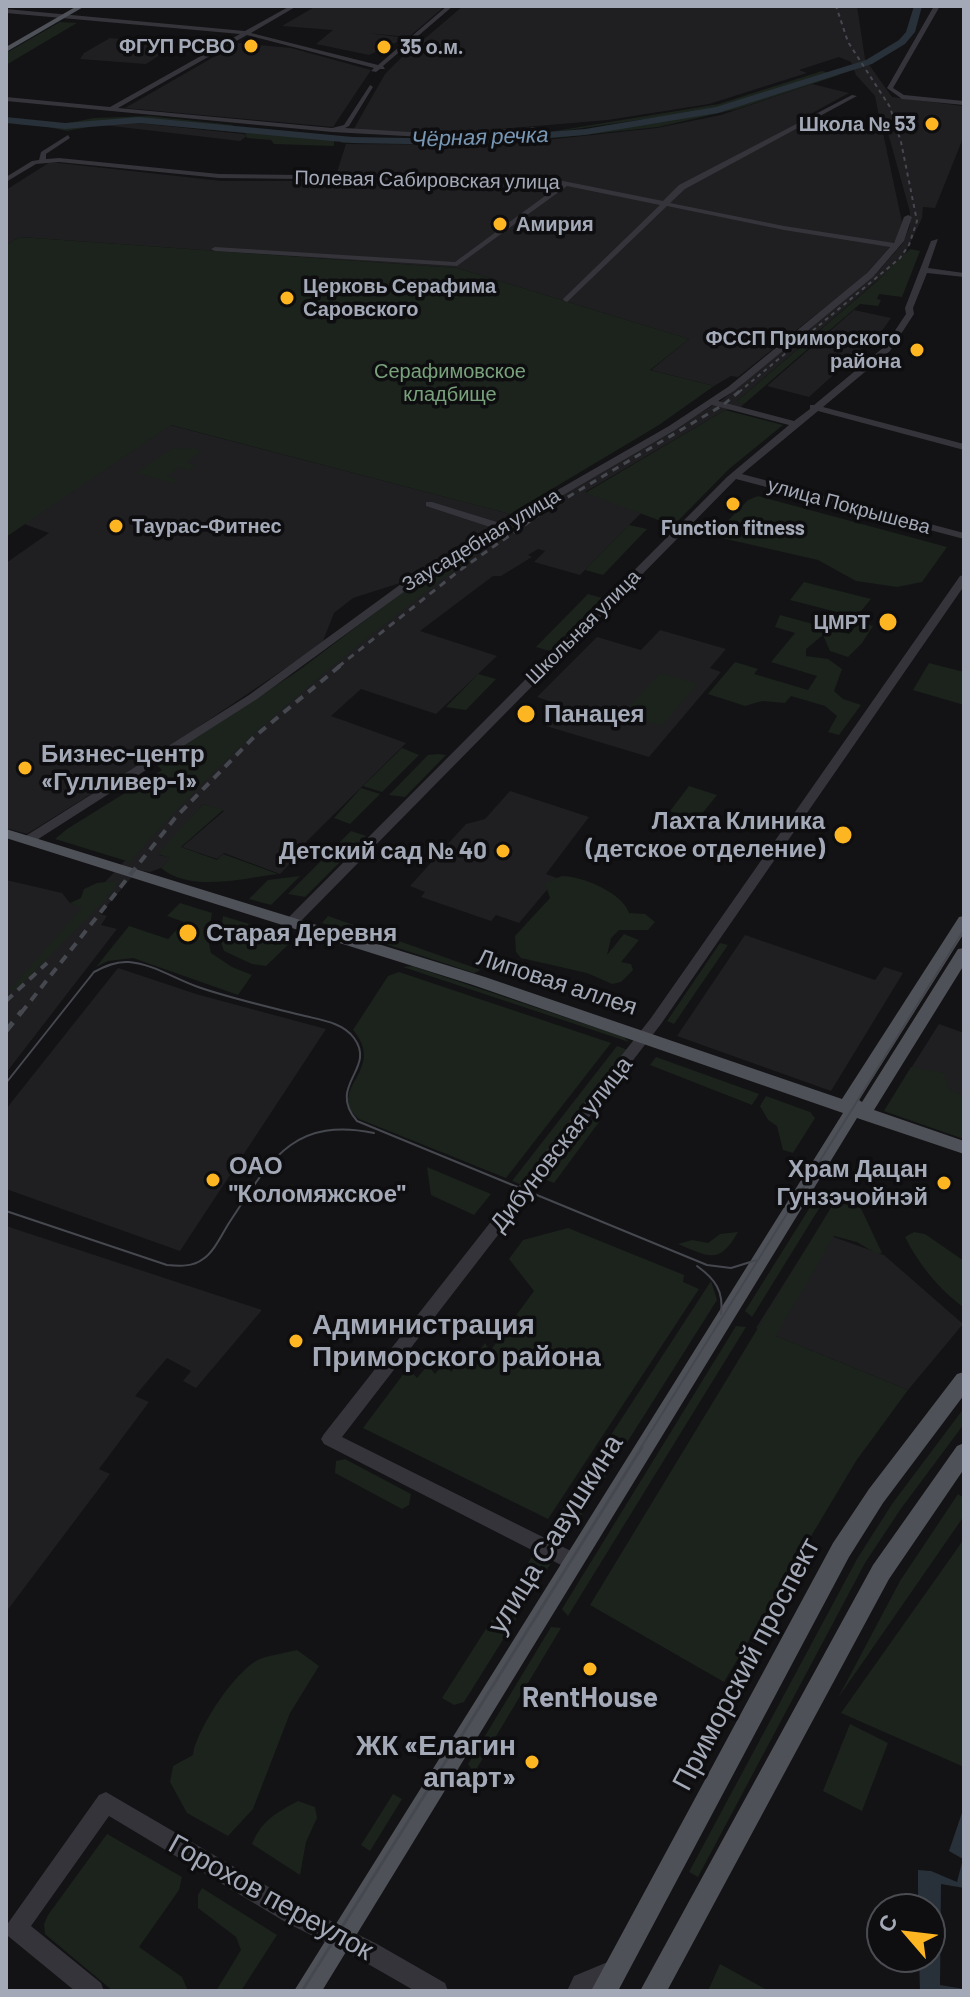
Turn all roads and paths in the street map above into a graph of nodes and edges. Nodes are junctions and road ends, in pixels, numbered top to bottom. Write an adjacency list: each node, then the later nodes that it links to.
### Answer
1 (64, 6): 7 (main road)
2 (82, 6): 8 (main road)
3 (294, 6): 9 (street)
4 (452, 6): 9 (street)
5 (937, 6): 15 (street)
6 (6, 11): 7 (street)
7 (48, 15): 8 (street); 10 (main road)
8 (64, 16): 9 (street); 11 (main road)
9 (246, 33): 16 (street)
10 (6, 39)
11 (6, 50)
12 (367, 87): 17 (street)
13 (854, 96): 23 (street)
14 (6, 99): 16 (street)
15 (964, 103)
16 (111, 110): 17 (street)
17 (339, 129): 18 (street)
18 (536, 129)
19 (68, 137): 20 (street)
20 (42, 160): 21 (street); 22 (street, Полевая Сабировская улица)
21 (6, 180)
22 (567, 183): 23 (street, Полевая Сабировская улица); 27 (street)
23 (666, 202): 26 (street, Полевая Сабировская улица); 30 (street)
24 (908, 217): 26 (street, Заусадебная улица)
25 (935, 241): 28 (street, Школьная улица)
26 (896, 246): 31 (street, Заусадебная улица)
27 (215, 249)
28 (924, 270): 29 (street); 32 (street, Школьная улица)
29 (964, 275)
30 (567, 300)
31 (710, 402): 33 (street); 37 (street, Заусадебная улица)
32 (813, 407): 33 (street, Школьная улица); 34 (street)
33 (794, 424): 35 (street, Школьная улица)
34 (964, 447)
35 (734, 475): 38 (street, улица Покрышева); 43 (street, Школьная улица)
36 (429, 504): 37 (street)
37 (501, 527): 41 (street, Заусадебная улица)
38 (964, 536)
39 (964, 578): 45 (street, Дибуновская улица)
40 (6, 833): 41 (main road, Липовая аллея)
41 (28, 840): 43 (main road, Липовая аллея)
42 (964, 921): 46 (main road, улица Савушкина)
43 (292, 922): 45 (main road, Липовая аллея)
44 (964, 953): 46 (main road, улица Савушкина)
45 (644, 1036): 46 (main road, Липовая аллея); 50 (street, Дибуновская улица)
46 (854, 1109): 47 (main road, Липовая аллея); 50 (main road, улица Савушкина)
47 (964, 1148)
48 (964, 1380): 52 (main road, Приморский проспект)
49 (964, 1452): 57 (main road)
50 (574, 1562): 51 (main road, улица Савушкина)
51 (340, 1937): 53 (street, Горохов переулок); 54 (main road, улица Савушкина); 55 (street, Горохов переулок)
52 (610, 1980): 56 (street)
53 (93, 1991)
54 (307, 1991)
55 (437, 1991)
56 (578, 1991)
57 (653, 1991)

